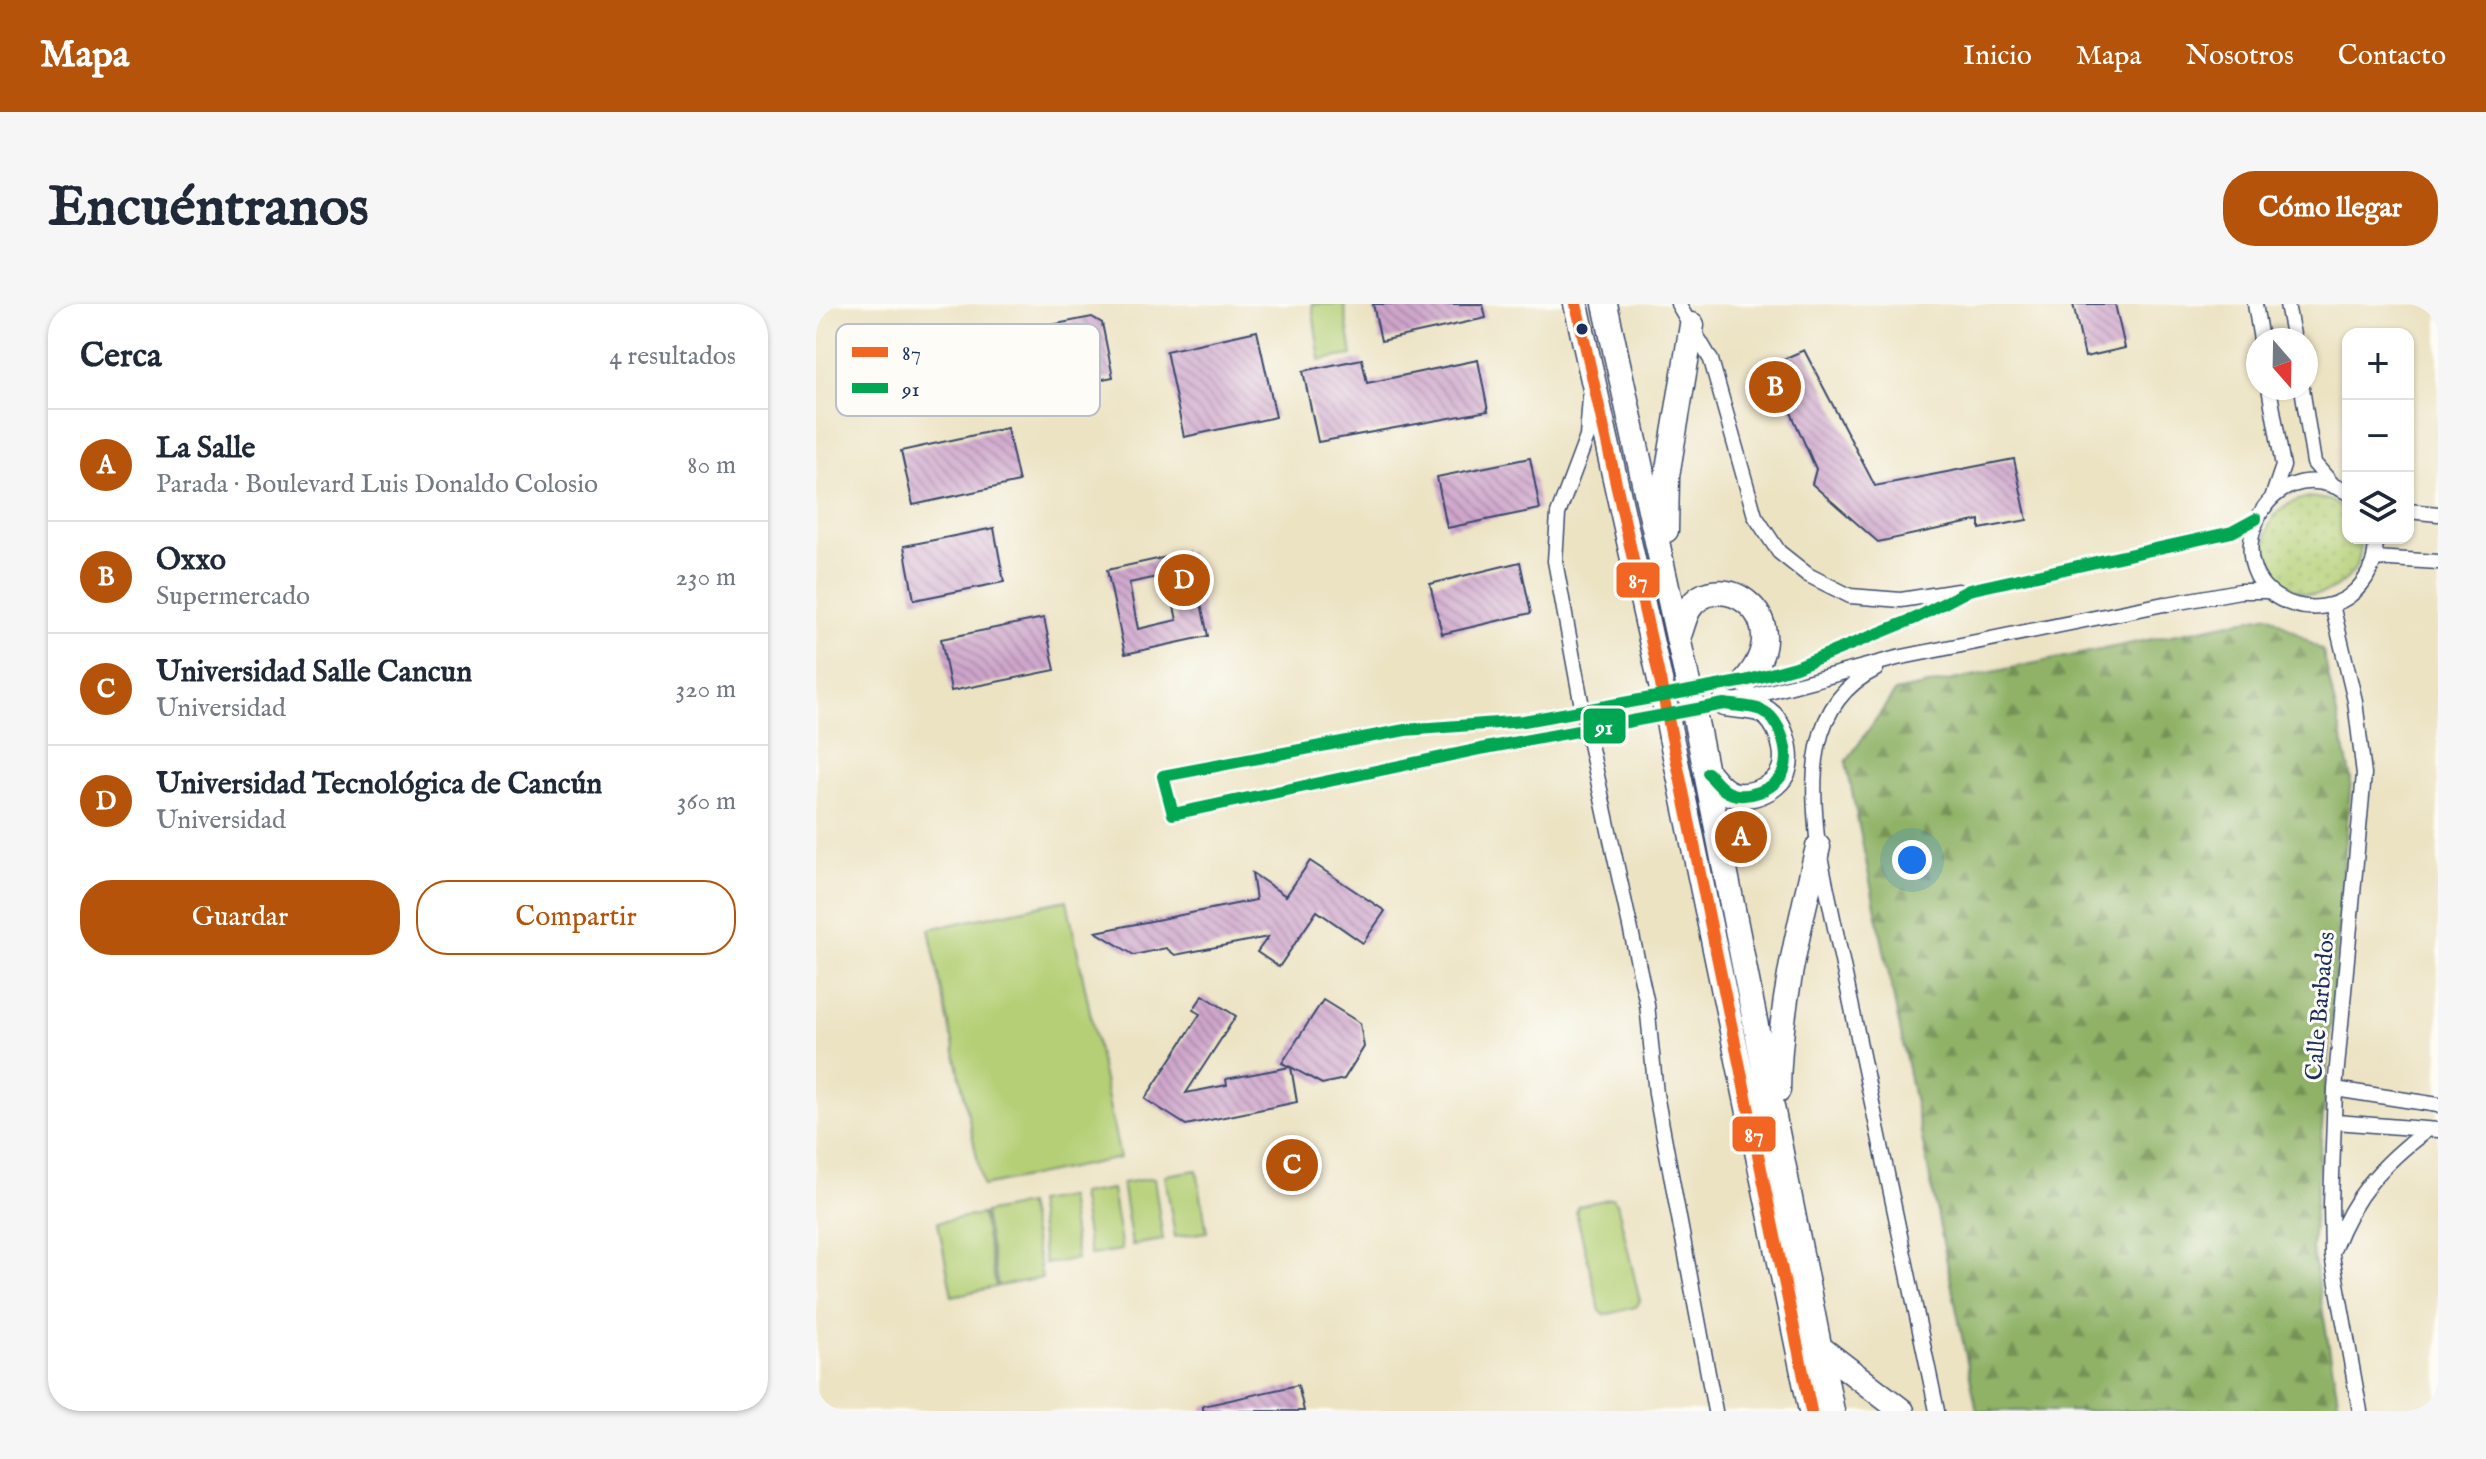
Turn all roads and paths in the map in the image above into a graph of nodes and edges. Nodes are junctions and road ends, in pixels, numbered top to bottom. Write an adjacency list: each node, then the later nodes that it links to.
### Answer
1 (1576, 304): 9 (main road)
2 (1605, 304): 21 (main road)
3 (1678, 304): 6 (street)
4 (2255, 304): 7 (street)
5 (2287, 304): 8 (street)
6 (1692, 325): 21 (main road); 22 (street)
7 (2259, 328)
8 (2292, 328)
9 (1591, 372): 29 (street); 41 (main road, bridge)
10 (2271, 400): 14 (street)
11 (2304, 400): 12 (street)
12 (2333, 485): 13 (street); 14 (street)
13 (2342, 490)
14 (2272, 498): 17 (street)
15 (2414, 512): 16 (street)
16 (2438, 514)
17 (2256, 519): 22 (street); 23 (street)
18 (2375, 544): 19 (street)
19 (2375, 558): 20 (street); 24 (street)
20 (2438, 562)
21 (1667, 585): 25 (main road)
22 (1969, 590): 27 (street)
23 (2270, 591): 24 (street); 26 (street)
24 (2332, 605): 33 (street, Calle Barbados)
25 (1678, 638): 27 (main road); 31 (main road, bridge)
26 (1897, 658): 28 (street); 32 (street)
27 (1745, 681): 29 (street)
28 (1724, 704): 30 (street); 31 (main road)
29 (1583, 712): 30 (street); 30 (street)
30 (1588, 728): 40 (street)
31 (1708, 773): 37 (main road)
32 (1818, 847): 37 (main road); 44 (street)
33 (2335, 1089): 34 (street); 35 (street, Calle Barbados)
34 (2438, 1105)
35 (2336, 1122): 36 (street); 38 (street, Calle Barbados)
36 (2432, 1130): 38 (street)
37 (1777, 1145): 39 (main road)
38 (2332, 1256): 45 (street, Calle Barbados)
39 (1819, 1347): 42 (main road); 43 (main road)
40 (1715, 1411)
41 (1811, 1411)
42 (1832, 1411)
43 (1902, 1411)
44 (1937, 1411)
45 (2360, 1411)

